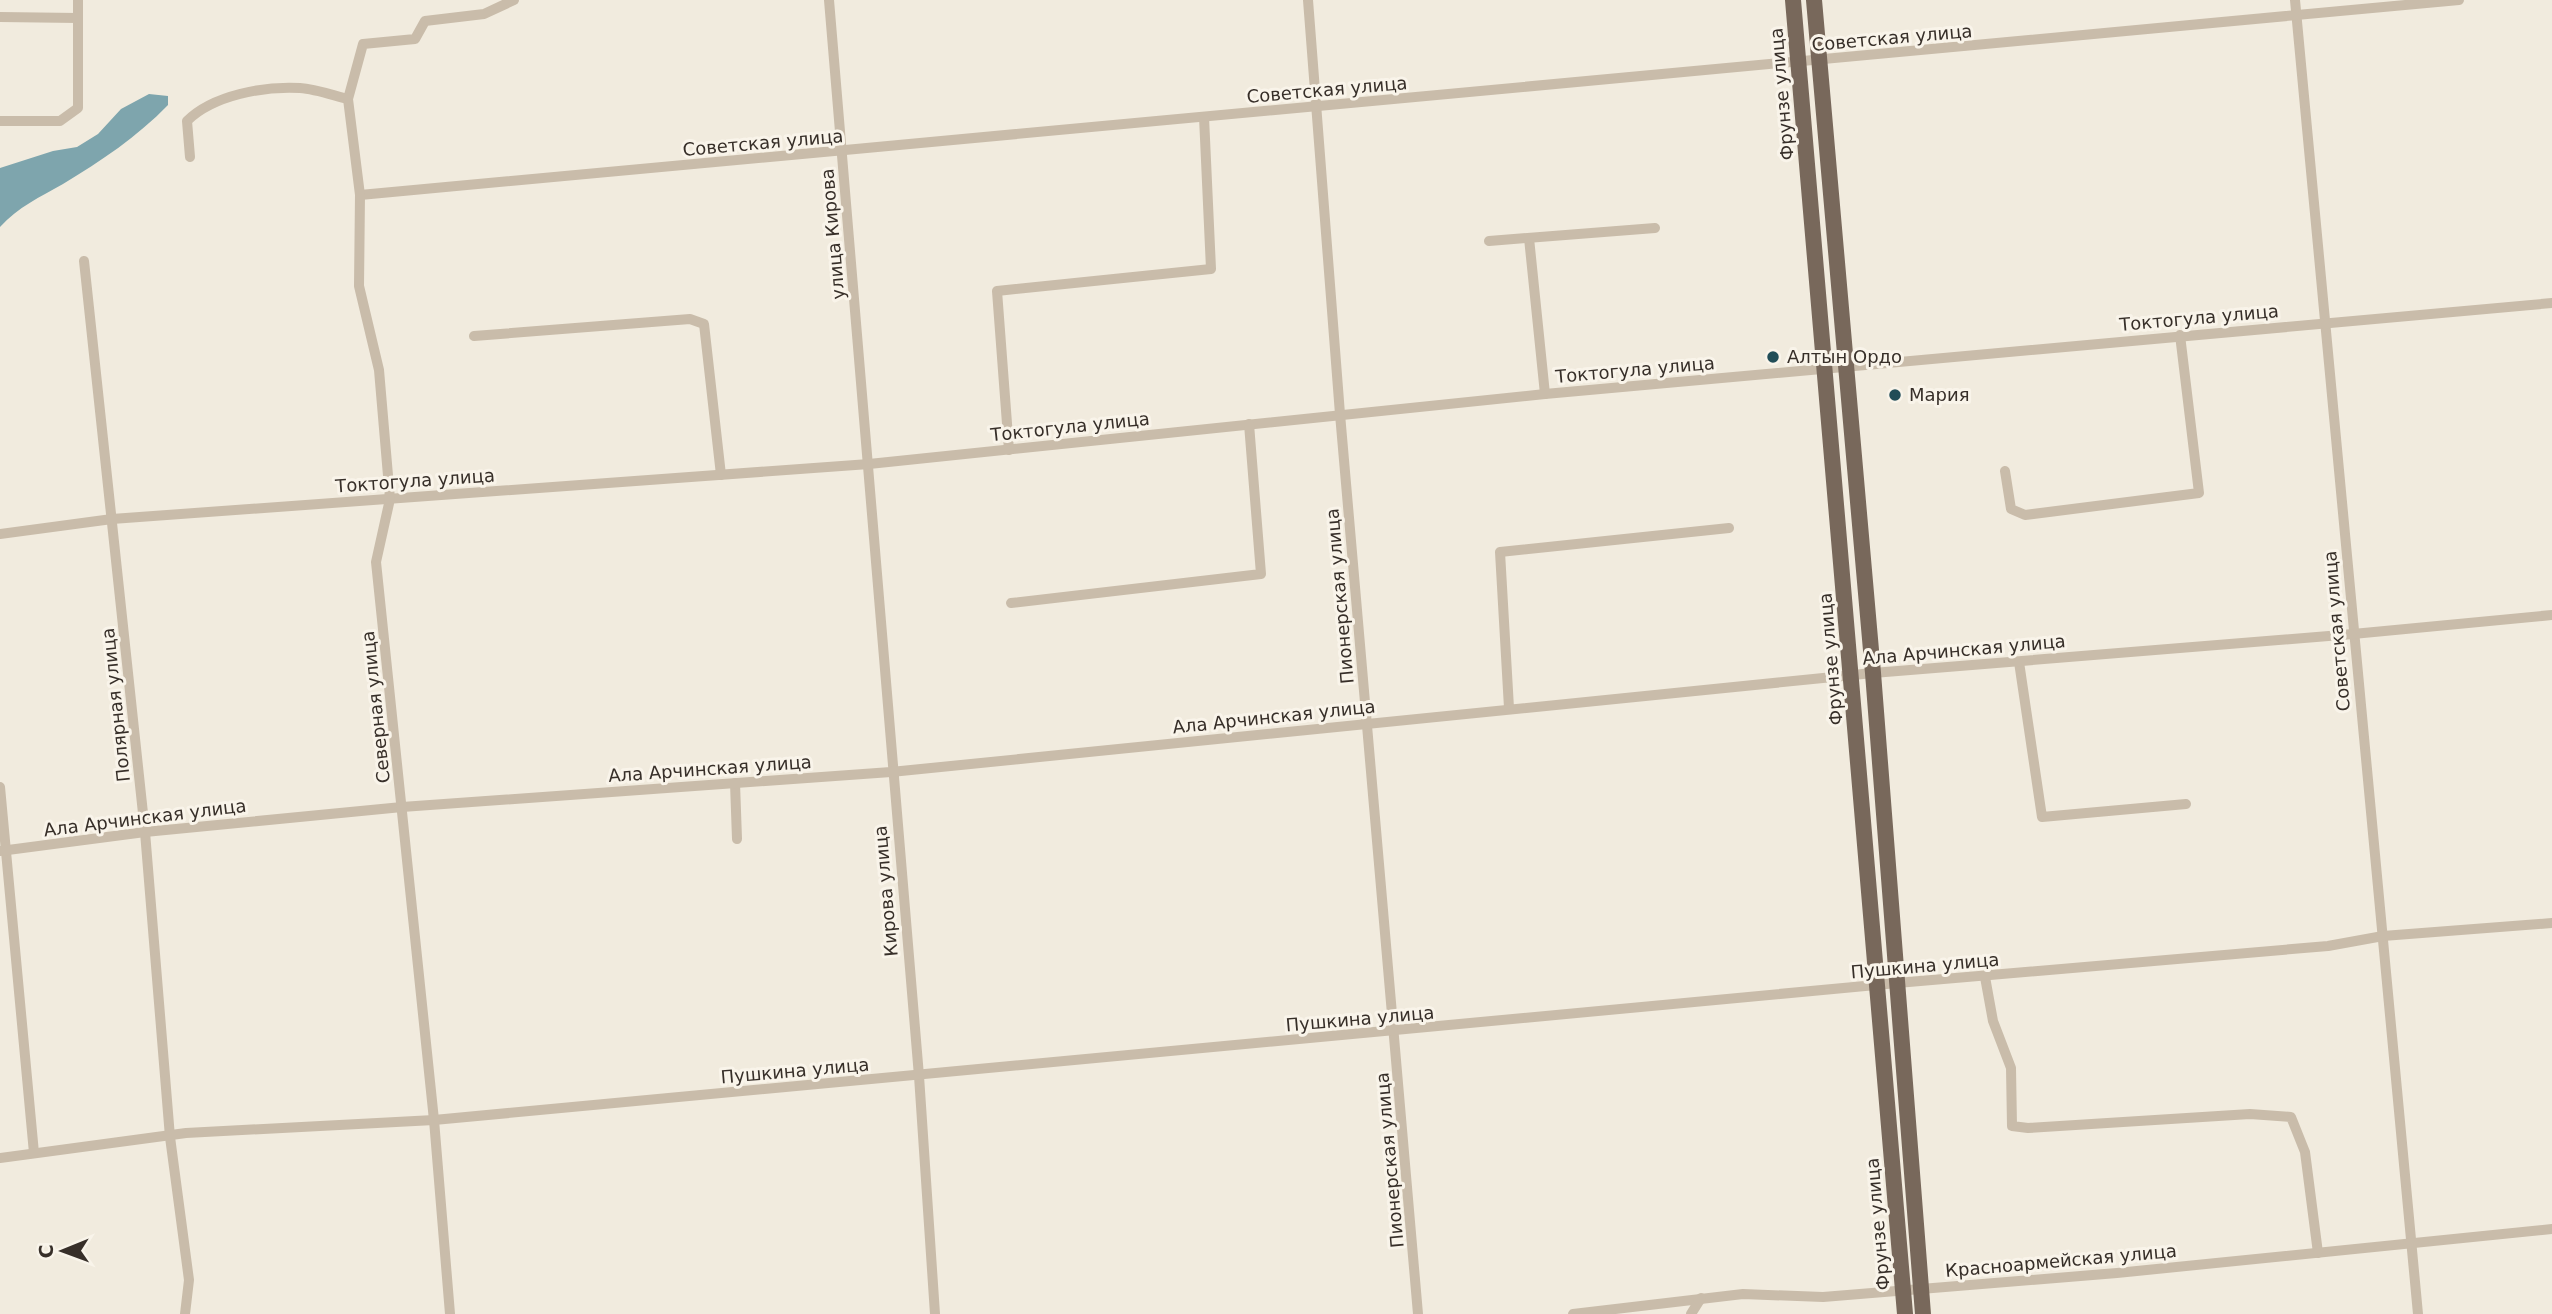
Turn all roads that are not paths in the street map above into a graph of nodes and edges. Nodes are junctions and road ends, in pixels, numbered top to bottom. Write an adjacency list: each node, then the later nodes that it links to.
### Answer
1 (78, 0): 11 (street)
2 (514, 0): 14 (street)
3 (829, 0): 18 (street, улица Кирова)
4 (1308, 0): 15 (street, Пионерская улица)
5 (1793, 0): 13 (main road, Фрунзе улица)
6 (1814, 0): 12 (main road)
7 (2295, 0): 9 (street, Советская улица)
8 (2459, 0): 9 (street, Советская улица)
9 (2297, 15): 12 (street, Советская улица); 26 (street, Советская улица)
10 (0, 17): 11 (street)
11 (78, 18): 17 (street)
12 (1819, 60): 13 (street, Советская улица); 29 (main road)
13 (1799, 62): 15 (street, Советская улица); 30 (main road, Фрунзе улица)
14 (348, 99): 19 (street); 20 (street, Северная улица)
15 (1317, 107): 16 (street, Советская улица); 32 (street, Пионерская улица)
16 (1204, 117): 18 (street, Советская улица); 34 (street)
17 (0, 121)
18 (842, 152): 20 (street, Советская улица); 35 (street, улица Кирова)
19 (190, 157)
20 (360, 195): 38 (street, Северная улица)
21 (1655, 228): 22 (street)
22 (1529, 238): 23 (street); 31 (street)
23 (1489, 241)
24 (84, 261): 39 (street, Полярная улица)
25 (2552, 303): 26 (street, Токтогула улица)
26 (2326, 323): 27 (street, Токтогула улица); 44 (street, Советская улица)
27 (2180, 335): 29 (street, Токтогула улица); 36 (street)
28 (474, 336): 37 (street)
29 (1845, 366): 30 (street, Токтогула улица); 46 (main road)
30 (1825, 368): 31 (street, Токтогула улица); 47 (main road, Фрунзе улица)
31 (1545, 394): 32 (street, Токтогула улица)
32 (1340, 414): 33 (street, Токтогула улица); 49 (street, Пионерская улица)
33 (1249, 424): 34 (street, Токтогула улица); 42 (street)
34 (1009, 450): 35 (street, Токтогула улица)
35 (869, 464): 37 (street, Токтогула улица); 50 (street, Кирова улица)
36 (2005, 471)
37 (721, 475): 38 (street, Токтогула улица)
38 (390, 499): 39 (street, Токтогула улица); 54 (street, Северная улица)
39 (112, 519): 41 (street, Токтогула улица); 55 (street, Полярная улица)
40 (1728, 528): 48 (street)
41 (0, 534)
42 (1011, 603)
43 (2552, 615): 44 (street, Ала Арчинская улица)
44 (2353, 634): 45 (street, Ала Арчинская улица); 59 (street, Советская улица)
45 (2019, 662): 46 (street, Ала Арчинская улица); 53 (street)
46 (1872, 673): 47 (street, Ала Арчинская улица); 61 (main road)
47 (1852, 675): 48 (street, Ала Арчинская улица); 62 (main road, Фрунзе улица)
48 (1509, 708): 49 (street, Ала Арчинская улица)
49 (1366, 723): 50 (street, Ала Арчинская улица); 63 (street, Пионерская улица)
50 (891, 772): 51 (street, Ала Арчинская улица); 64 (street, Кирова улица)
51 (735, 783): 54 (street, Ала Арчинская улица); 56 (street)
52 (0, 787): 57 (street)
53 (2186, 804)
54 (402, 807): 55 (street, Ала Арчинская улица); 65 (street, Северная улица)
55 (145, 832): 57 (street, Ала Арчинская улица); 66 (street, Полярная улица)
56 (737, 839)
57 (3, 851): 67 (street)
58 (2552, 923): 59 (street, Пушкина улица)
59 (2383, 936): 60 (street, Пушкина улица); 70 (street, Советская улица)
60 (1985, 977): 61 (street, Пушкина улица); 71 (street)
61 (1896, 983): 62 (street, Пушкина улица); 72 (main road)
62 (1877, 985): 63 (street, Пушкина улица); 73 (main road, Фрунзе улица)
63 (1396, 1032): 64 (street, Пушкина улица); 78 (street, Пионерская улица)
64 (919, 1076): 65 (street, Пушкина улица); 77 (street, Кирова улица)
65 (434, 1120): 66 (street, Пушкина улица); 76 (street, Северная улица)
66 (170, 1137): 67 (street, Пушкина улица); 75 (street, Полярная улица)
67 (34, 1153): 68 (street, Пушкина улица)
68 (0, 1158)
69 (2552, 1229): 70 (street, Красноармейская улица)
70 (2412, 1243): 71 (street, Красноармейская улица); 83 (street, Советская улица)
71 (2318, 1253): 72 (street, Красноармейская улица)
72 (1921, 1288): 73 (street, Красноармейская улица); 82 (main road)
73 (1903, 1290): 74 (street, Красноармейская улица); 81 (main road, Фрунзе улица)
74 (1701, 1298): 79 (street, Красноармейская улица); 80 (street)
75 (185, 1314)
76 (450, 1314)
77 (935, 1314)
78 (1418, 1314)
79 (1573, 1314)
80 (1691, 1314)
81 (1905, 1314)
82 (1923, 1314)
83 (2418, 1314)

